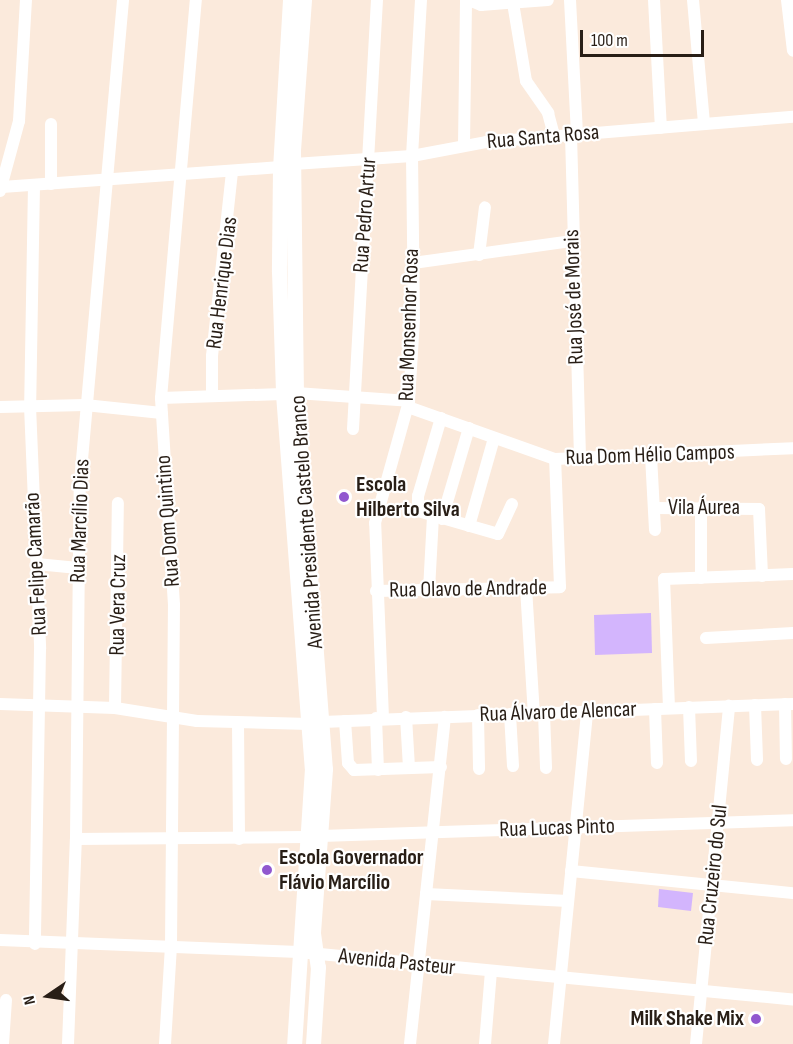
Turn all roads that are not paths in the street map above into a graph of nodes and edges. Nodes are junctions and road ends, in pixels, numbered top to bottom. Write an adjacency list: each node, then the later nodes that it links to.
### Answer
1 (26, 0): 31 (street)
2 (123, 0): 28 (street, Rua Marcílio Dias)
3 (196, 0): 27 (street, Rua Dom Quintino)
4 (290, 0): 25 (main road, Avenida Presidente Castelo Branco)
5 (304, 0): 25 (main road, Avenida Presidente Castelo Branco)
6 (377, 0): 24 (street, Rua Pedro Artur)
7 (421, 0): 23 (street, Rua Monsenhor Rosa)
8 (468, 0): 14 (street); 22 (street)
9 (548, 0): 14 (street)
10 (570, 0): 20 (street, Rua José de Morais)
11 (654, 0): 19 (street)
12 (693, 0): 18 (street)
13 (788, 0): 15 (street)
14 (513, 3): 21 (street)
15 (793, 51)
16 (793, 117): 18 (street, Rua Santa Rosa)
17 (51, 124): 29 (street)
18 (704, 124): 19 (street, Rua Santa Rosa)
19 (661, 128): 20 (street, Rua Santa Rosa)
20 (574, 134): 21 (street, Rua Santa Rosa); 33 (street, Rua José de Morais)
21 (554, 136): 22 (street, Rua Santa Rosa)
22 (464, 145): 23 (street, Rua Santa Rosa)
23 (412, 156): 24 (street, Rua Santa Rosa); 35 (street, Rua Monsenhor Rosa)
24 (368, 158): 25 (street, Rua Santa Rosa); 38 (street, Rua Pedro Artur)
25 (287, 166): 26 (street, Rua Santa Rosa); 36 (main road, Avenida Presidente Castelo Branco)
26 (232, 171): 27 (street, Rua Santa Rosa); 37 (street, Rua Henrique Dias)
27 (179, 176): 28 (street, Rua Santa Rosa); 39 (street, Rua Dom Quintino)
28 (106, 181): 29 (street, Rua Santa Rosa); 41 (street, Rua Marcílio Dias)
29 (51, 184): 30 (street, Rua Santa Rosa)
30 (34, 185): 31 (street, Rua Santa Rosa); 42 (street, Rua Felipe Camarão)
31 (1, 189)
32 (485, 207): 34 (street)
33 (572, 241): 34 (street); 52 (street, Rua José de Morais)
34 (479, 255): 35 (street)
35 (413, 263): 40 (street, Rua Monsenhor Rosa)
36 (290, 393): 37 (street, Rua Dom Hélio Campos); 38 (street, Rua Dom Hélio Campos); 90 (main road, Avenida Presidente Castelo Branco)
37 (212, 394): 39 (street, Rua Dom Hélio Campos)
38 (356, 394): 40 (street, Rua Dom Hélio Campos); 47 (street, Rua Pedro Artur)
39 (161, 398): 44 (street, Rua Dom Quintino)
40 (408, 404): 45 (street, Rua Dom Hélio Campos); 67 (street, Rua Monsenhor Rosa)
41 (85, 405): 42 (street); 44 (street); 61 (street, Rua Marcílio Dias)
42 (30, 406): 43 (street); 60 (street, Rua Felipe Camarão)
43 (0, 407)
44 (162, 413): 84 (street, Rua Dom Quintino)
45 (441, 418): 46 (street, Rua Dom Hélio Campos); 57 (street)
46 (469, 428): 48 (street, Rua Dom Hélio Campos); 57 (street)
47 (353, 429)
48 (494, 438): 51 (street, Rua Dom Hélio Campos); 58 (street)
49 (793, 448): 50 (street, Rua Dom Hélio Campos)
50 (651, 456): 52 (street, Rua Dom Hélio Campos); 55 (street)
51 (555, 459): 52 (street, Rua Dom Hélio Campos); 65 (street, Rua Olavo de Andrade)
52 (580, 459)
53 (118, 503): 77 (street, Rua Vera Cruz)
54 (512, 504): 58 (street)
55 (654, 508): 56 (street, Vila Áurea); 59 (street)
56 (701, 508): 63 (street, Vila Áurea); 64 (street)
57 (438, 518): 58 (street); 66 (street)
58 (469, 526)
59 (655, 530)
60 (36, 564): 61 (street); 71 (street, Rua Felipe Camarão)
61 (78, 568): 74 (street, Rua Marcílio Dias)
62 (793, 574): 63 (street)
63 (762, 576): 64 (street)
64 (701, 578): 79 (street)
65 (526, 588): 66 (street, Rua Olavo de Andrade); 82 (street)
66 (429, 590): 67 (street, Rua Olavo de Andrade)
67 (376, 591): 87 (street, Rua Monsenhor Rosa)
68 (793, 633): 69 (street)
69 (706, 638)
70 (0, 704): 71 (street, Rua Álvaro de Alencar)
71 (39, 704): 74 (street, Rua Álvaro de Alencar); 115 (street, Rua Felipe Camarão)
72 (789, 704): 73 (street, Rua Álvaro de Alencar); 91 (street)
73 (755, 705): 75 (street, Rua Álvaro de Alencar); 92 (street)
74 (76, 706): 77 (street, Rua Álvaro de Alencar); 107 (street, Rua Marcílio Dias)
75 (729, 706): 76 (street, Rua Álvaro de Alencar); 102 (street, Rua Cruzeiro do Sul)
76 (689, 707): 79 (street, Rua Álvaro de Alencar); 93 (street)
77 (115, 708): 84 (street, Rua Álvaro de Alencar)
78 (655, 708): 79 (street, Rua Álvaro de Alencar); 80 (street, Rua Álvaro de Alencar); 94 (street)
79 (669, 708)
80 (587, 711): 82 (street, Rua Álvaro de Alencar); 103 (street)
81 (510, 714): 82 (street, Rua Álvaro de Alencar); 83 (street, Rua Álvaro de Alencar); 95 (street)
82 (539, 714): 98 (street)
83 (478, 715): 86 (street, Rua Álvaro de Alencar); 99 (street)
84 (172, 716): 89 (street, Rua Álvaro de Alencar); 106 (street, Rua Dom Quintino)
85 (406, 717): 86 (street, Rua Álvaro de Alencar); 87 (street, Rua Álvaro de Alencar); 97 (street)
86 (445, 717): 96 (street)
87 (379, 718): 88 (street, Rua Álvaro de Alencar); 100 (street, Rua Monsenhor Rosa)
88 (345, 721): 90 (street, Rua Álvaro de Alencar); 100 (street)
89 (238, 723): 90 (street, Rua Álvaro de Alencar); 108 (street)
90 (316, 723): 105 (main road, Avenida Presidente Castelo Branco)
91 (786, 759)
92 (757, 760)
93 (691, 761)
94 (657, 763)
95 (513, 766)
96 (441, 767): 97 (street); 104 (street)
97 (409, 768): 100 (street)
98 (546, 768)
99 (479, 769)
100 (378, 770)
101 (793, 820): 102 (street, Rua Lucas Pinto)
102 (720, 822): 103 (street, Rua Lucas Pinto); 110 (street, Rua Cruzeiro do Sul)
103 (576, 828): 104 (street, Rua Lucas Pinto); 109 (street)
104 (433, 832): 105 (street, Rua Lucas Pinto); 112 (street)
105 (314, 837): 108 (street, Rua Lucas Pinto); 118 (main road, Avenida Presidente Castelo Branco); 119 (main road, Avenida Presidente Castelo Branco)
106 (170, 838): 107 (street, Rua Lucas Pinto); 108 (street, Rua Lucas Pinto); 117 (street, Rua Dom Quintino)
107 (76, 839): 116 (street, Rua Marcílio Dias)
108 (239, 839)
109 (571, 871): 110 (street); 113 (street)
110 (712, 886): 111 (street); 123 (street, Rua Cruzeiro do Sul)
111 (793, 893)
112 (426, 894): 113 (street); 120 (street)
113 (568, 901): 122 (street)
114 (0, 940): 115 (street, Avenida Pasteur)
115 (35, 944): 116 (street, Avenida Pasteur)
116 (74, 945): 117 (street, Avenida Pasteur); 128 (street, Rua Marcílio Dias)
117 (171, 945): 118 (street, Avenida Pasteur); 129 (street, Rua Dom Quintino)
118 (299, 952): 119 (street, Avenida Pasteur); 130 (main road, Avenida Presidente Castelo Branco)
119 (320, 954): 120 (street, Avenida Pasteur); 126 (main road, Avenida Presidente Castelo Branco)
120 (417, 964): 121 (street, Avenida Pasteur); 131 (street)
121 (491, 971): 122 (street, Avenida Pasteur); 132 (street)
122 (560, 977): 123 (street, Avenida Pasteur); 133 (street)
123 (700, 991): 125 (street, Avenida Pasteur); 134 (street, Rua Cruzeiro do Sul)
124 (6, 1000): 127 (street)
125 (793, 1000)
126 (313, 1040)
127 (3, 1044)
128 (68, 1044)
129 (165, 1044)
130 (294, 1044)
131 (410, 1044)
132 (485, 1044)
133 (554, 1044)
134 (696, 1044)

